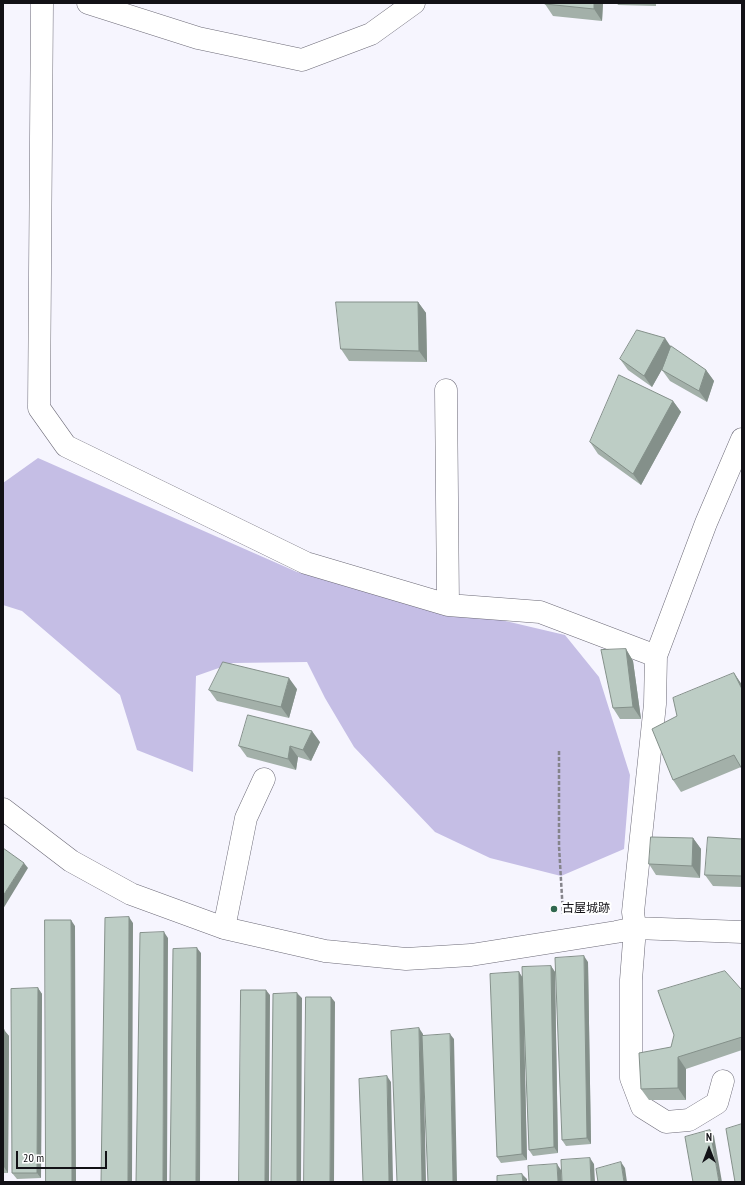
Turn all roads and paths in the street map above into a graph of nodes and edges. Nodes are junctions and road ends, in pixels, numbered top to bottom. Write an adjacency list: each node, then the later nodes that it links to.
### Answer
1 (42, 3): 6 (street)
2 (88, 3): 3 (street)
3 (412, 3)
4 (446, 390): 6 (street)
5 (742, 439): 7 (street)
6 (448, 605): 7 (street)
7 (656, 656): 12 (street)
8 (559, 751): 14 (path)
9 (264, 779): 11 (street)
10 (3, 809): 11 (street)
11 (224, 928): 14 (street)
12 (635, 928): 13 (street); 14 (street); 15 (street)
13 (742, 932)
14 (565, 940)
15 (723, 1081)

